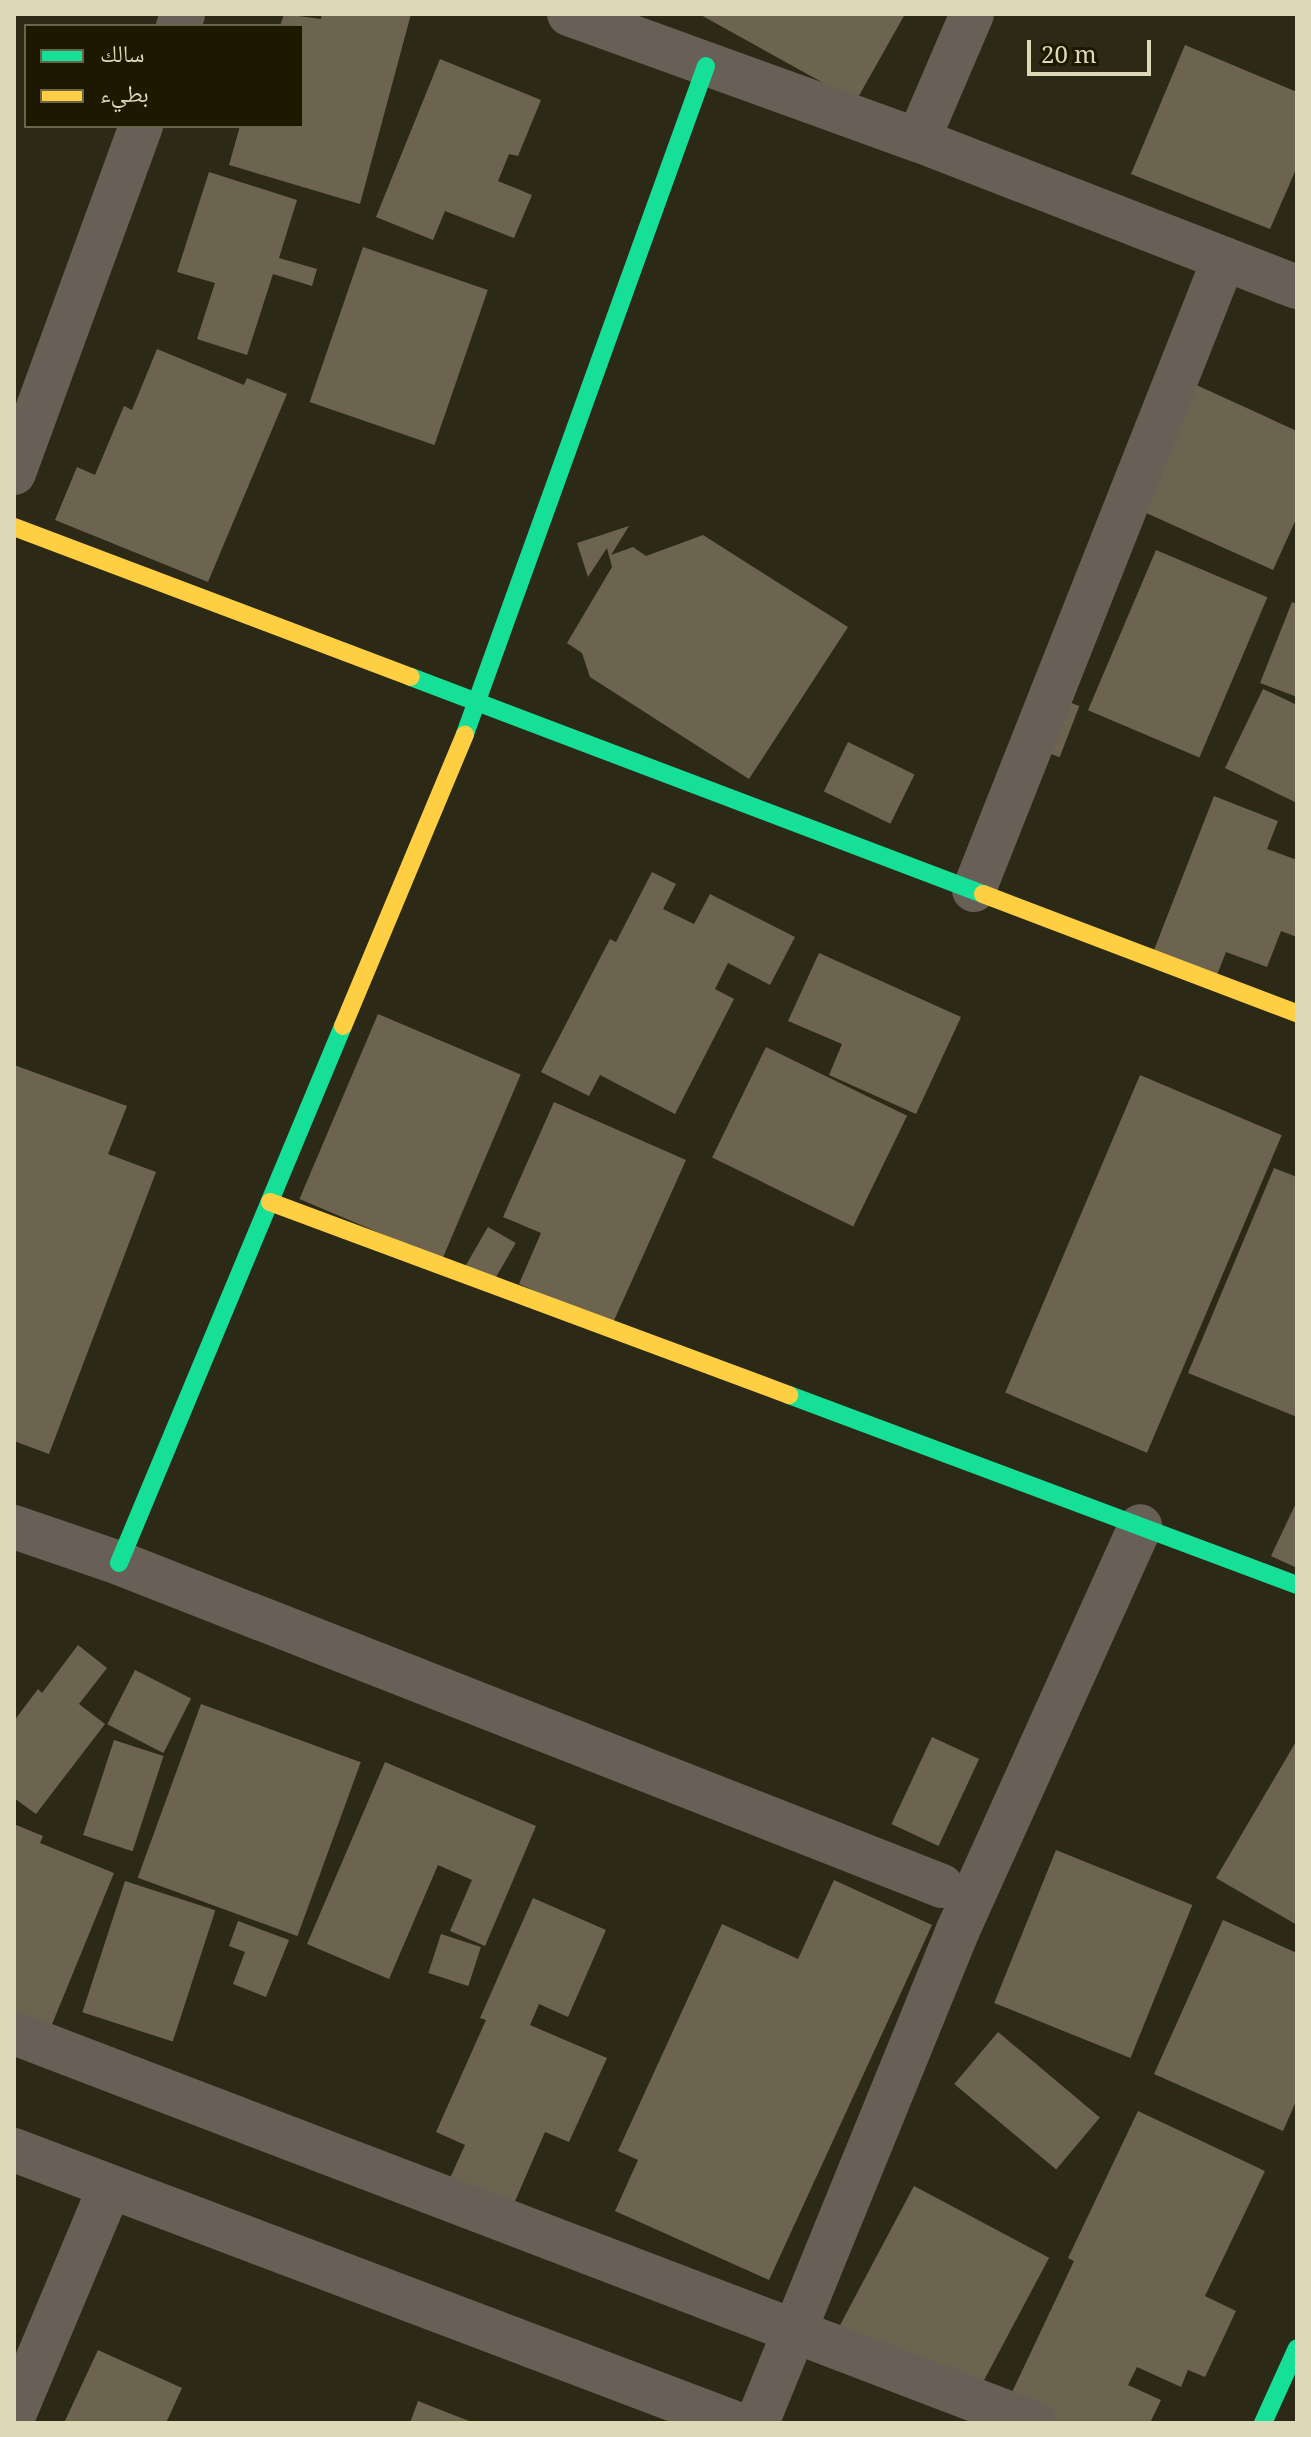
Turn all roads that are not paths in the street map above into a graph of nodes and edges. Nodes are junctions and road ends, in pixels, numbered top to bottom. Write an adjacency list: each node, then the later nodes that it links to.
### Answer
1 (569, 14): 3 (street)
2 (972, 14): 5 (street)
3 (706, 66): 5 (street); 10 (street)
4 (140, 128): 8 (street)
5 (918, 140): 6 (street)
6 (1224, 259): 7 (street); 11 (street)
7 (1297, 287)
8 (14, 470)
9 (14, 527): 10 (street)
10 (478, 702): 11 (street); 13 (street)
11 (974, 890): 12 (street)
12 (1297, 1013)
13 (270, 1202): 14 (street); 16 (street)
14 (1140, 1526): 17 (street); 22 (street)
15 (14, 1527): 16 (street)
16 (119, 1563): 18 (street)
17 (1297, 1585)
18 (942, 1886)
19 (14, 2033): 22 (street)
20 (14, 2150): 21 (street)
21 (110, 2187): 24 (street); 25 (street)
22 (795, 2332): 26 (street); 27 (street)
23 (1297, 2348): 28 (street)
24 (14, 2415)
25 (735, 2423)
26 (757, 2423)
27 (1035, 2423)
28 (1263, 2423)

